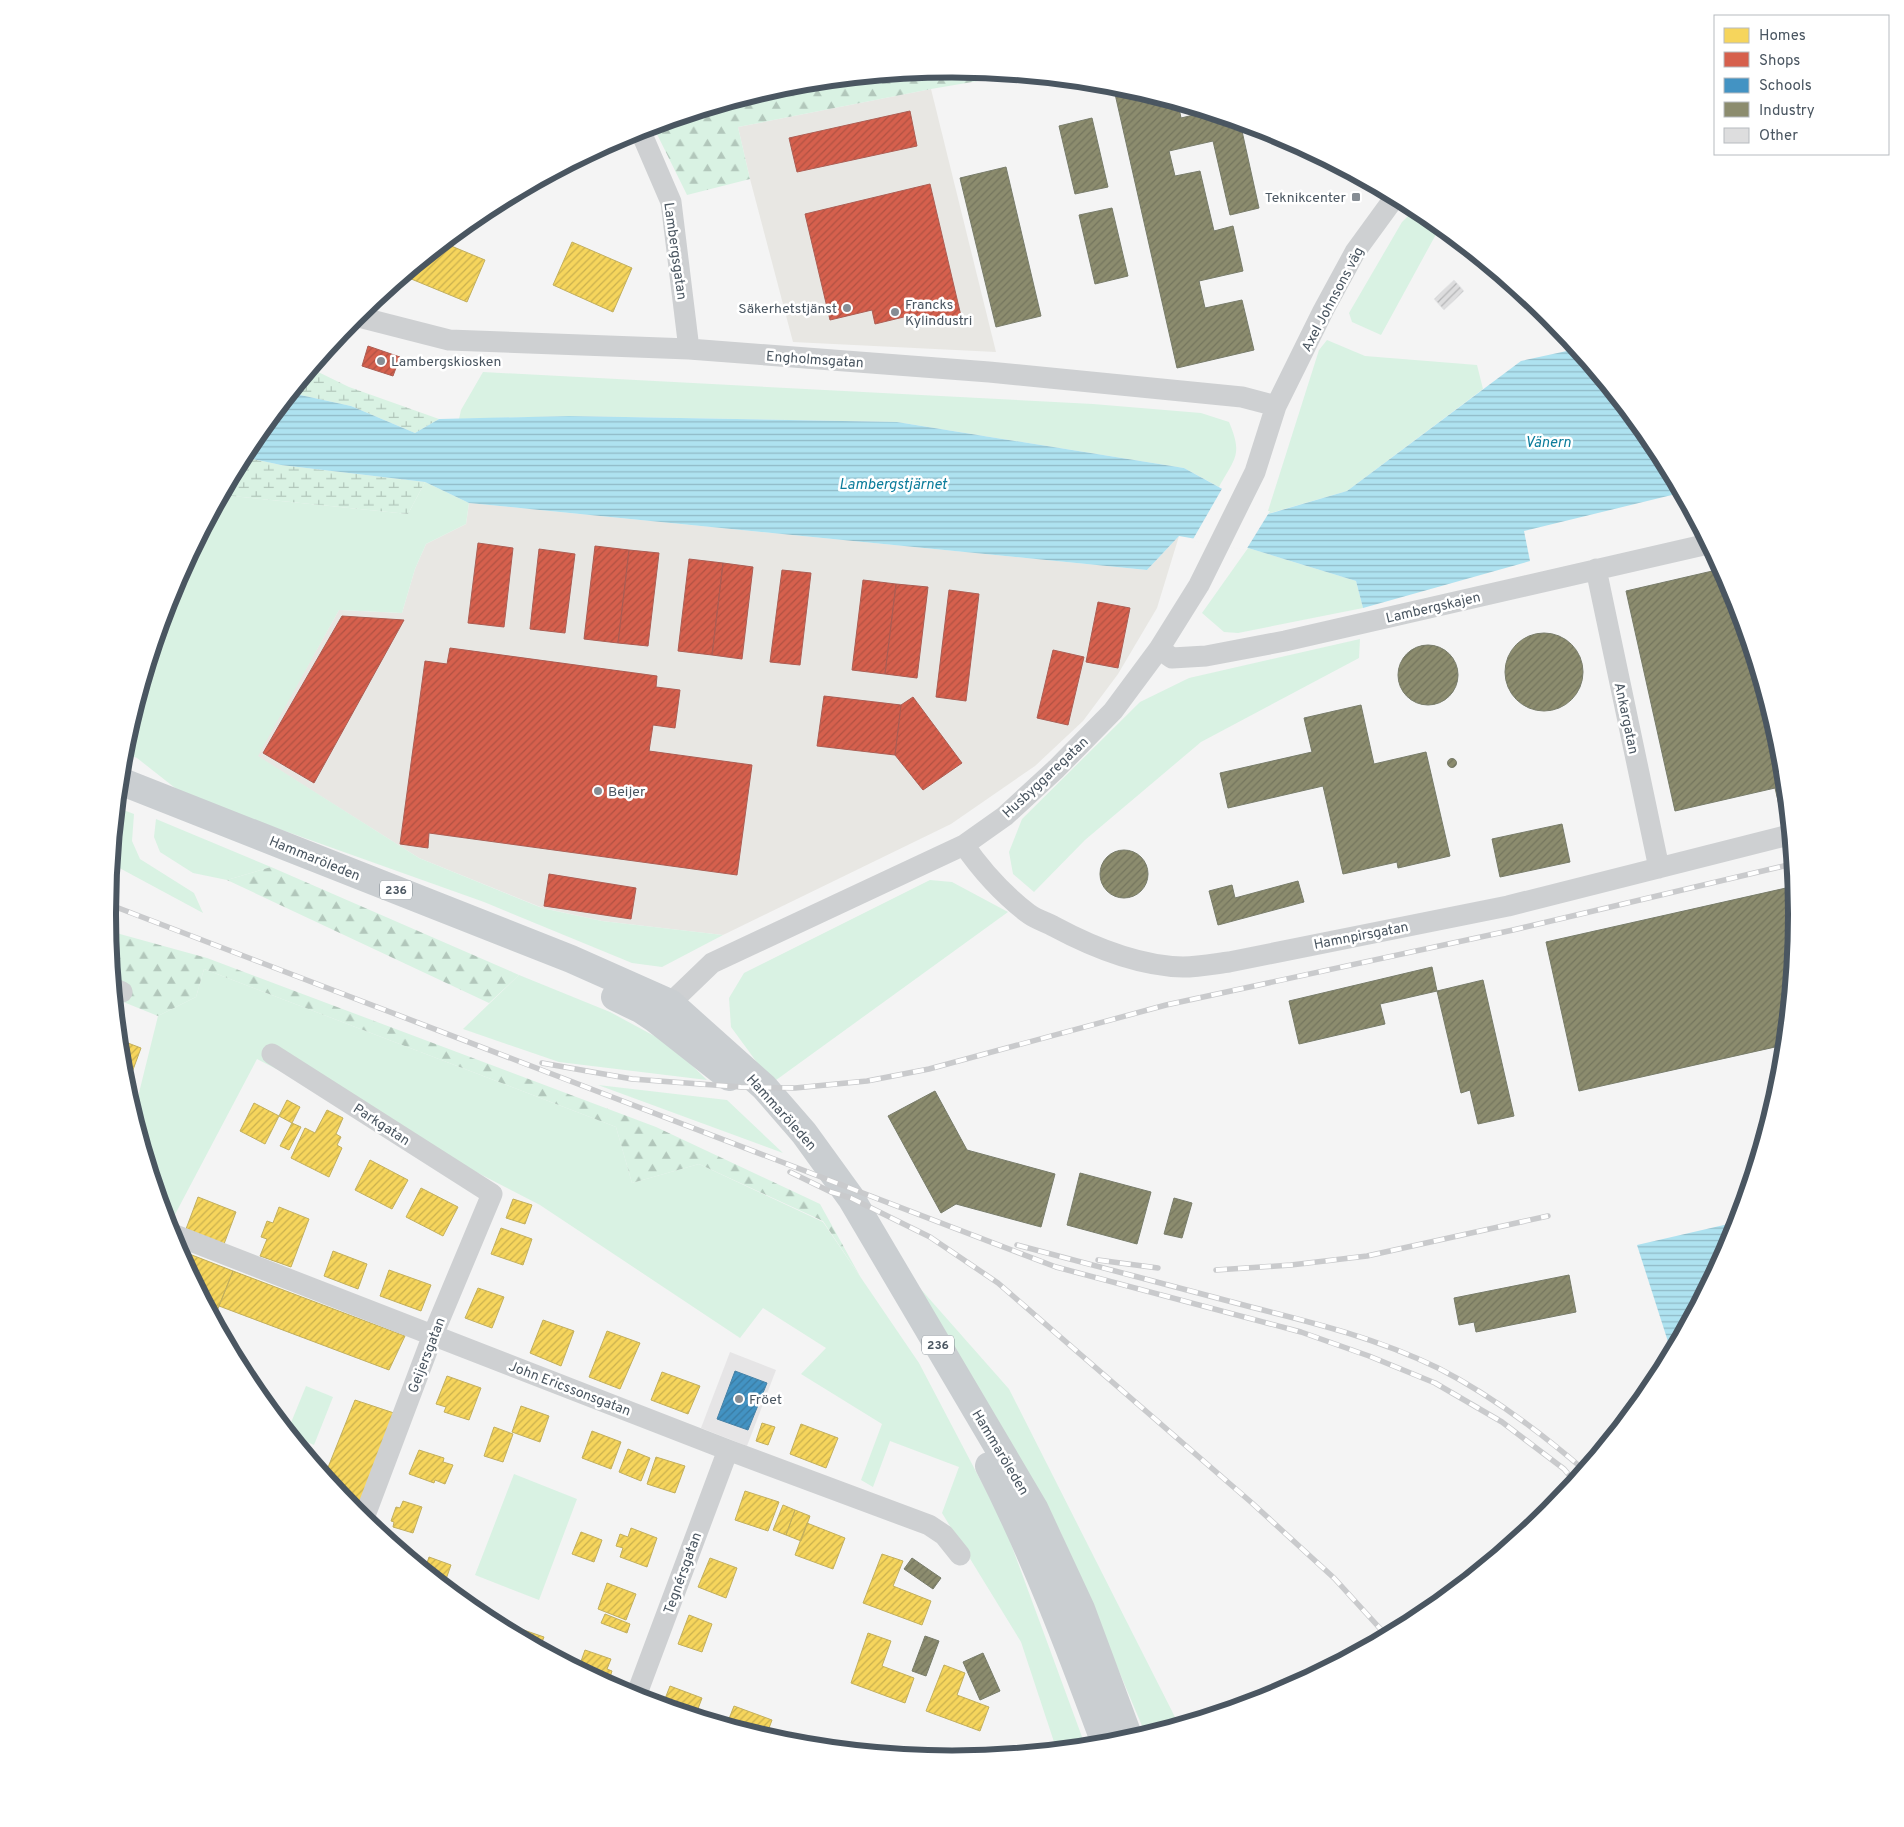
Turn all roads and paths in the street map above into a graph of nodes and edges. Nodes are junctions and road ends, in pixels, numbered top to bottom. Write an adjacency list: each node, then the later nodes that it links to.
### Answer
1 (643, 137): 4 (street, Lambergsgatan)
2 (1391, 203): 5 (street, Axel Johnsons väg)
3 (365, 319): 4 (street, Engholmsgatan)
4 (689, 349): 5 (street, Engholmsgatan)
5 (1276, 406): 8 (street, Husbyggaregatan)
6 (1703, 545): 7 (street, Lambergskajen)
7 (1596, 569): 8 (street, Lambergskajen); 13 (street, Ankargatan)
8 (1159, 649): 12 (street, Husbyggaregatan)
9 (126, 784): 14 (main road, Hammaröleden / 236)
10 (124, 796): 14 (main road, Hammaröleden / 236)
11 (1784, 836): 13 (street, Hamnpirsgatan)
12 (964, 845): 13 (street, Hamnpirsgatan); 14 (street, Husbyggaregatan)
13 (1659, 868)
14 (662, 1010): 23 (main road, Hammaröleden / 236); 24 (main road, Hammaröleden / 236)
15 (272, 1054): 16 (street, Parkgatan)
16 (492, 1194): 18 (street, Geijersgatan)
17 (182, 1238): 18 (street, John Ericssonsgatan)
18 (433, 1335): 19 (street, John Ericssonsgatan); 20 (street, Geijersgatan)
19 (728, 1450): 21 (street, John Ericssonsgatan); 22 (street, Tegnérsgatan)
20 (367, 1510)
21 (960, 1556)
22 (639, 1689)
23 (1126, 1730)
24 (1102, 1735)

